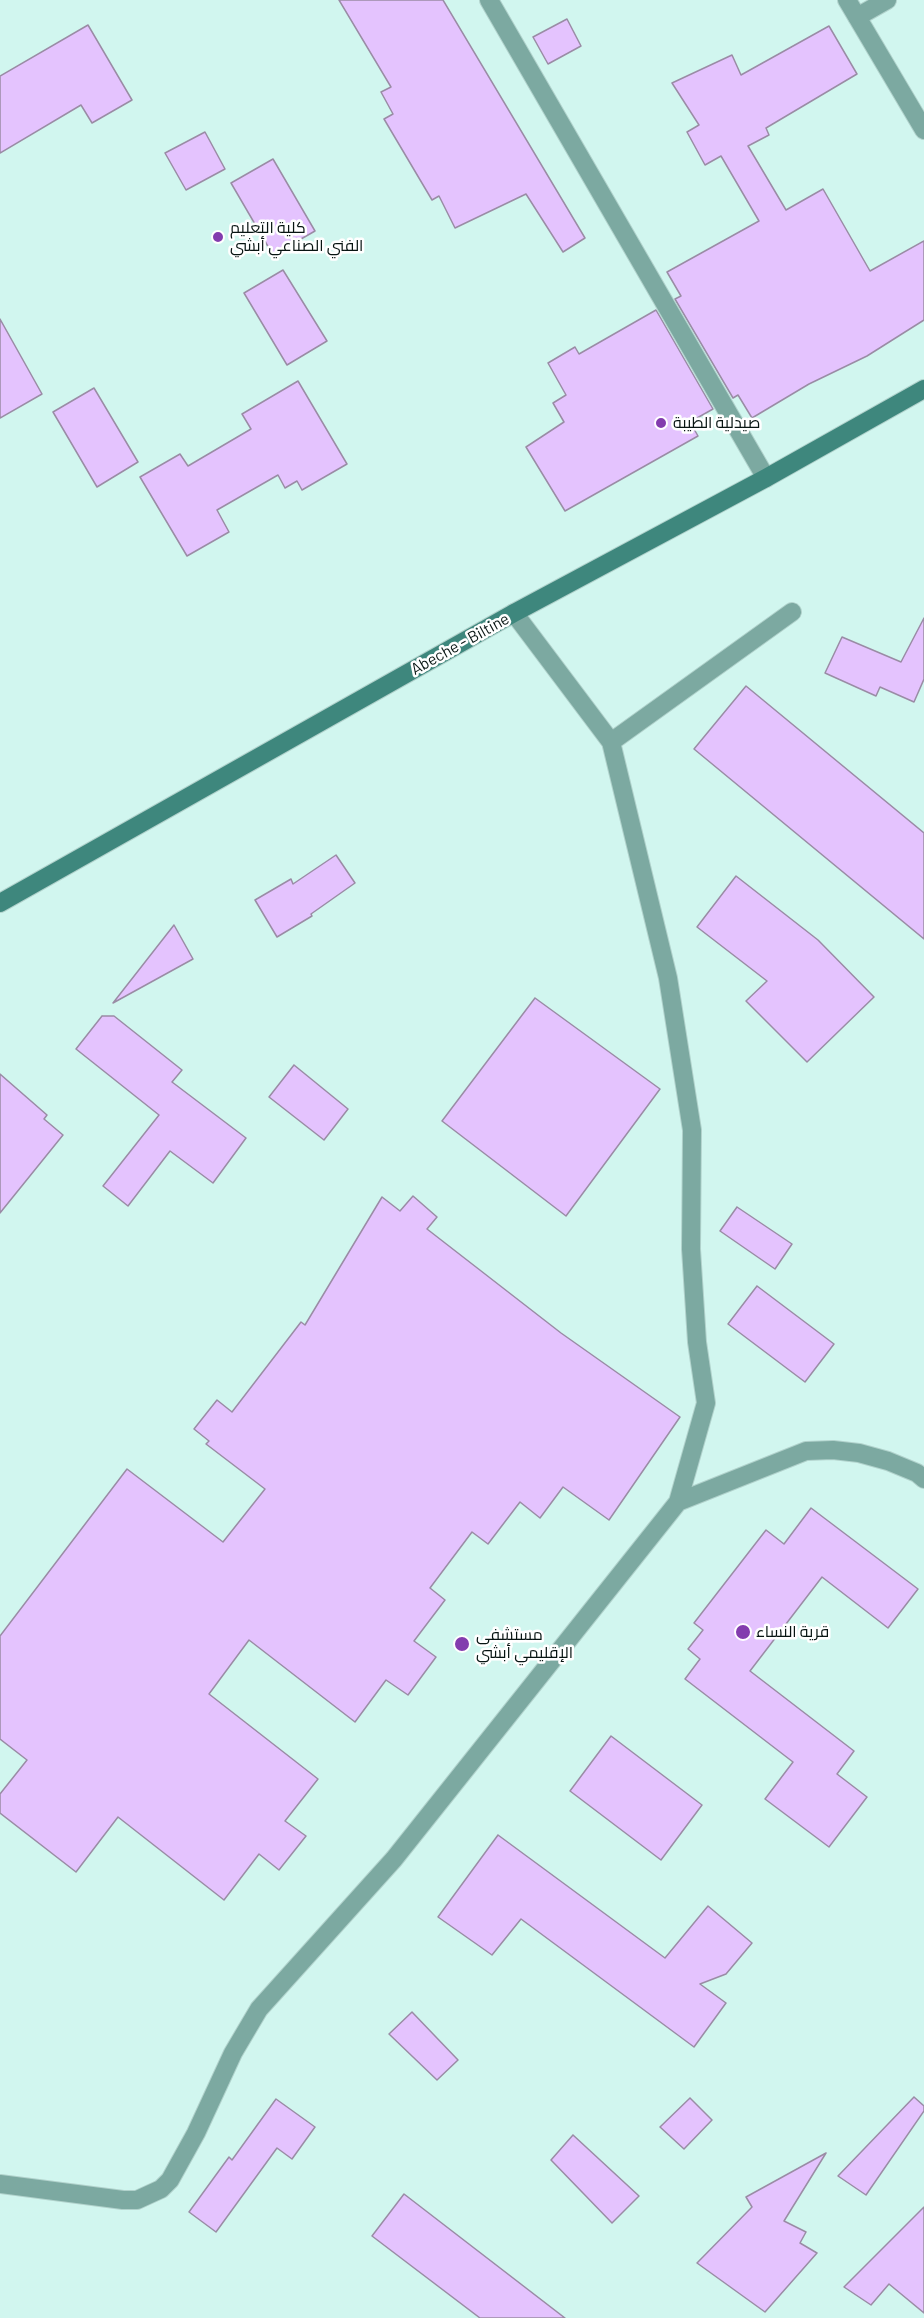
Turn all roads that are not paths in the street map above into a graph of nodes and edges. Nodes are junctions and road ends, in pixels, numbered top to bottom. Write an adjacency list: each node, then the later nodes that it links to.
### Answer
1 (489, 0): 7 (street)
2 (847, 0): 4 (street)
3 (887, 0): 4 (street)
4 (857, 17): 5 (street)
5 (924, 129)
6 (924, 389): 7 (main road, Abeche - Biltine)
7 (766, 478): 9 (main road, Abeche - Biltine)
8 (792, 612): 10 (street)
9 (514, 613): 10 (street); 11 (main road, Abeche - Biltine)
10 (611, 742): 13 (street)
11 (0, 903)
12 (924, 1479): 13 (street)
13 (678, 1502): 14 (street)
14 (0, 2184)

